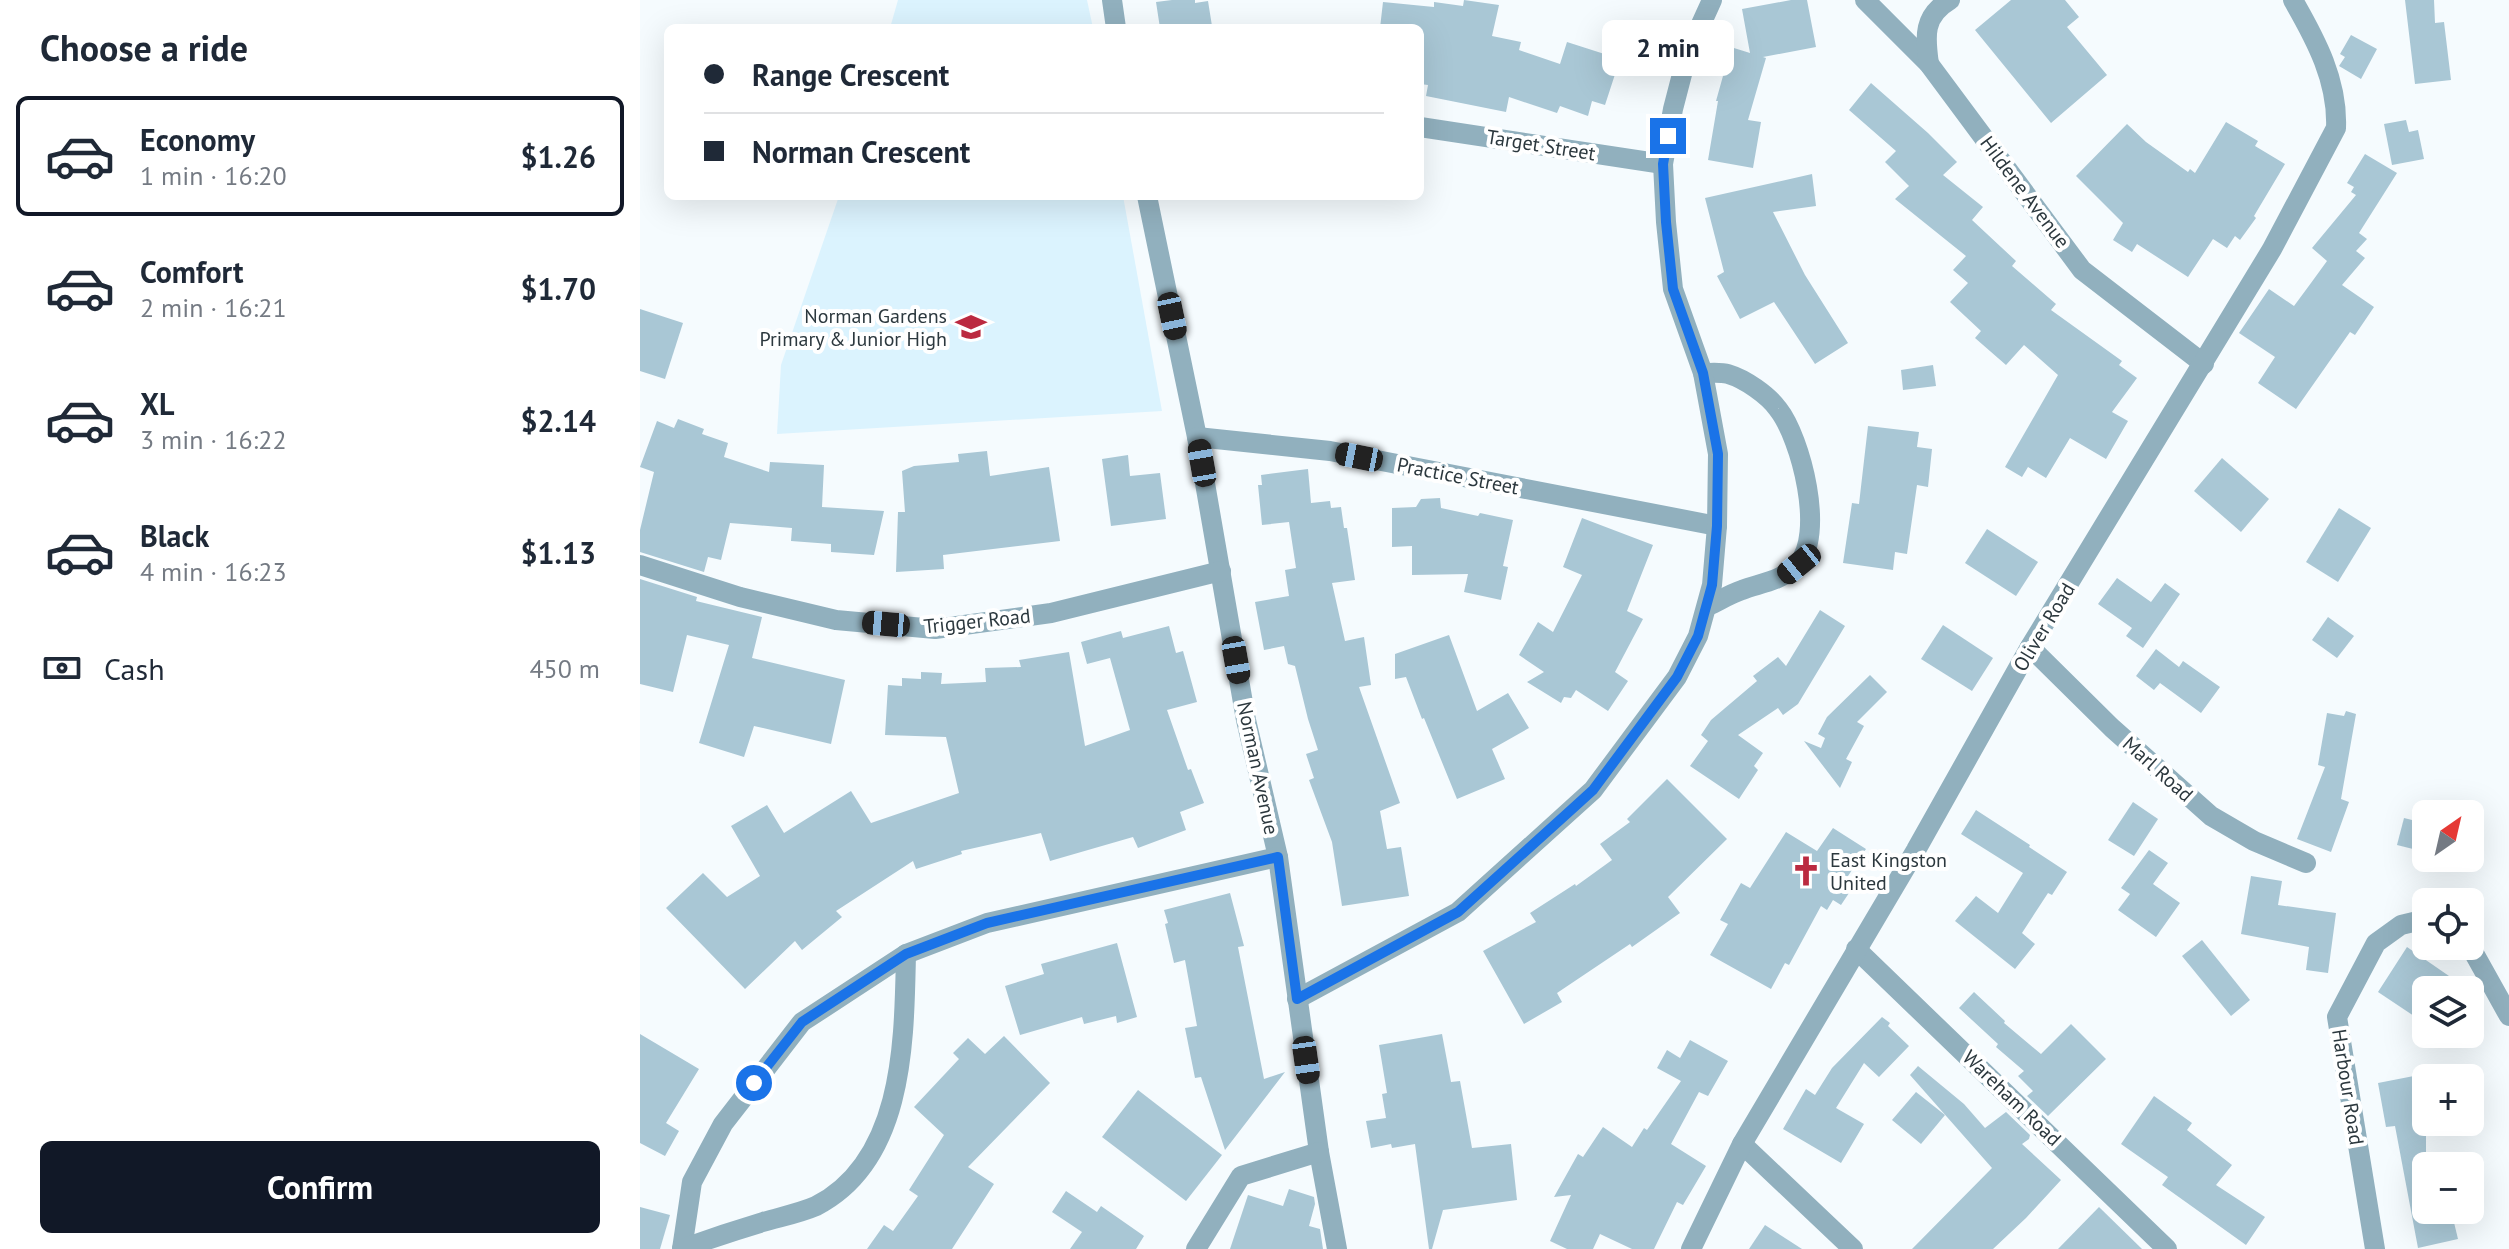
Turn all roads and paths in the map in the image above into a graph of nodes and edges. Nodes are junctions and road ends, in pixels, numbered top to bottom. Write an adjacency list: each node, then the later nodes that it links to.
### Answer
1 (1112, 0): 6 (street)
2 (1712, 0): 9 (street)
3 (1865, 0): 7 (street, Hildene Avenue)
4 (1950, 0): 7 (street)
5 (2293, 0): 11 (street, Oliver Road)
6 (1115, 24)
7 (1929, 64): 11 (street, Hildene Avenue)
8 (1424, 128): 9 (street, Target Street)
9 (1663, 164): 12 (street)
10 (1148, 200): 13 (street, Norman Avenue)
11 (2204, 364): 18 (street, Oliver Road)
12 (1703, 373): 14 (street); 17 (street)
13 (1197, 437): 14 (street, Practice Street); 16 (street, Norman Avenue)
14 (1717, 526): 17 (street)
15 (640, 565): 16 (street, Trigger Road)
16 (1221, 571): 19 (street, Norman Avenue)
17 (1708, 606): 25 (street)
18 (2030, 647): 20 (street, Marl Road); 22 (street, Oliver Road)
19 (1278, 857): 23 (street); 25 (street, Norman Avenue)
20 (2306, 863)
21 (2412, 922): 30 (street, Harbour Road)
22 (1856, 949): 27 (street, Oliver Road); 29 (street, Wareham Road)
23 (906, 954): 31 (street); 31 (street)
24 (2478, 960): 26 (street)
25 (1297, 999): 28 (street, Norman Avenue)
26 (2509, 1016)
27 (1742, 1144): 34 (street, Oliver Road); 35 (street)
28 (1319, 1152): 32 (street); 33 (street, Norman Avenue)
29 (2163, 1247)
30 (2374, 1248)
31 (682, 1249)
32 (1196, 1249)
33 (1337, 1249)
34 (1691, 1249)
35 (1853, 1249)

